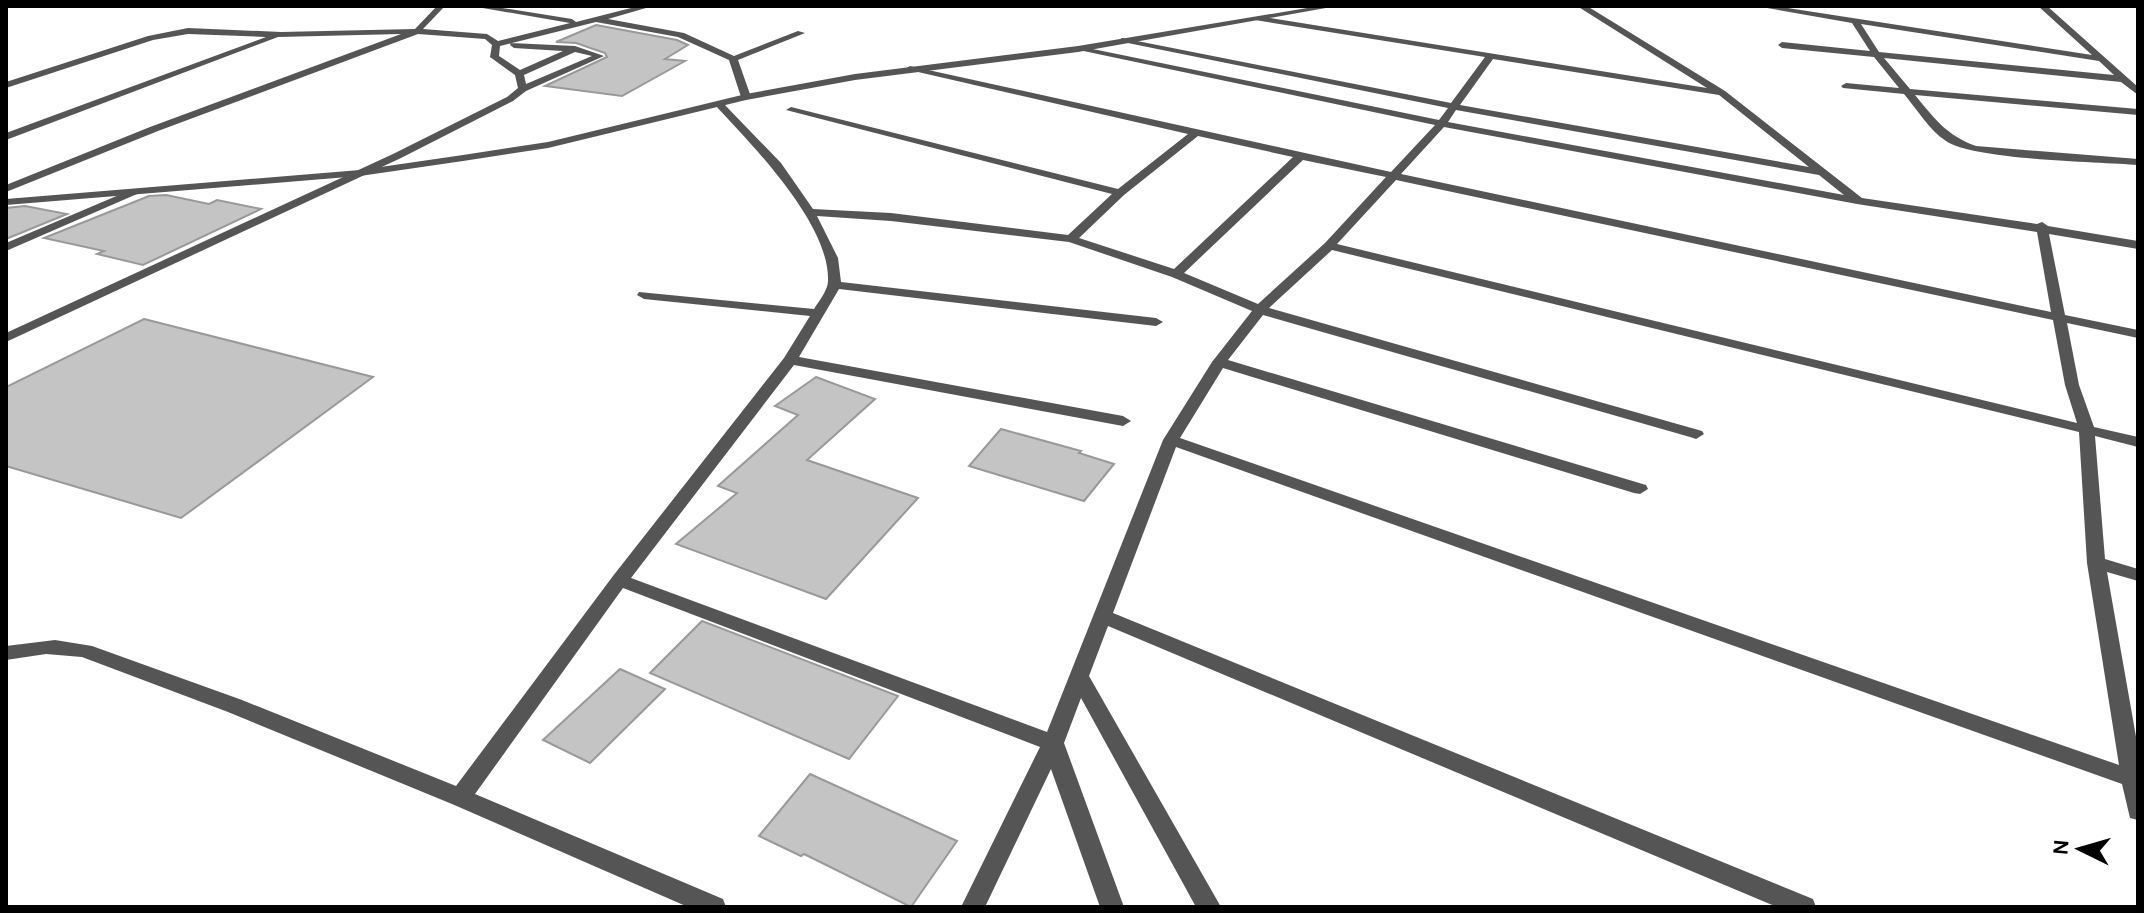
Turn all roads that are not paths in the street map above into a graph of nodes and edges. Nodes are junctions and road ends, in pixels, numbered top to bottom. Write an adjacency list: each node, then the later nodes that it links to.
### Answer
1 (441, 6): 14 (street)
2 (475, 6): 3 (street)
3 (484, 6): 13 (street)
4 (649, 6): 11 (street)
5 (1333, 6): 10 (street)
6 (1581, 6): 37 (street)
7 (1760, 6): 12 (street)
8 (1826, 6): 20 (street)
9 (2042, 6): 20 (street)
10 (1258, 18): 17 (street); 24 (street)
11 (594, 19): 13 (street); 25 (street)
12 (1854, 20): 23 (street); 26 (street)
13 (579, 22): 18 (street)
14 (417, 31): 16 (street); 18 (street); 51 (street)
15 (801, 33): 25 (street)
16 (281, 35): 31 (street); 45 (street)
17 (1122, 41): 22 (street); 40 (street)
18 (496, 44): 21 (street); 28 (street)
19 (1782, 45): 23 (street)
20 (2087, 46): 26 (street)
21 (575, 49): 28 (street); 34 (street)
22 (1078, 49): 27 (street); 43 (street)
23 (1876, 54): 30 (street); 35 (street)
24 (1490, 57): 37 (street); 40 (street)
25 (733, 59): 38 (street)
26 (2100, 59): 30 (street)
27 (910, 69): 38 (street); 44 (street)
28 (519, 74): 34 (street)
29 (6, 79): 31 (street)
30 (2122, 79): 36 (street)
31 (21, 80): 32 (street)
32 (6, 85)
33 (1846, 86): 35 (street)
34 (523, 89): 48 (street)
35 (1906, 91): 42 (street); 47 (street)
36 (2138, 92)
37 (1722, 93): 49 (street)
38 (746, 97): 39 (street)
39 (719, 104): 48 (street); 56 (street)
40 (1455, 107): 43 (street); 49 (street)
41 (791, 110): 53 (street)
42 (2138, 112)
43 (1442, 123): 50 (street); 54 (street)
44 (1197, 132): 46 (street); 53 (street)
45 (6, 137)
46 (1301, 156): 50 (street); 62 (street)
47 (2138, 162)
48 (360, 173): 52 (street); 70 (street)
49 (1824, 173): 54 (street)
50 (1394, 176): 60 (street); 67 (street)
51 (6, 189)
52 (133, 192): 55 (street); 61 (street)
53 (1120, 193): 58 (street)
54 (1859, 201): 57 (street)
55 (6, 202)
56 (809, 212): 58 (street); 63 (street)
57 (2042, 226): 59 (street); 67 (street)
58 (1071, 239): 62 (street)
59 (2138, 245)
60 (1329, 246): 65 (street); 74 (street)
61 (6, 247)
62 (1176, 274): 65 (street)
63 (835, 285): 66 (street); 68 (street)
64 (644, 295): 66 (street)
65 (1260, 310): 72 (street); 75 (street)
66 (818, 313): 71 (street)
67 (2059, 317): 69 (street); 74 (street)
68 (1156, 322)
69 (2138, 334)
70 (6, 338)
71 (790, 360): 73 (street); 81 (street)
72 (1219, 362): 76 (street); 78 (street)
73 (1123, 421)
74 (2087, 429): 77 (street); 79 (street)
75 (1696, 434)
76 (1171, 440): 82 (street); 86 (street)
77 (2138, 442)
78 (1640, 489)
79 (2096, 563): 80 (street); 86 (street)
80 (2138, 575)
81 (619, 580): 85 (street); 87 (street)
82 (1102, 616): 84 (street); 93 (street)
83 (6, 653): 87 (street)
84 (1080, 678): 85 (street); 92 (street)
85 (1053, 743): 90 (street); 91 (street)
86 (2134, 779): 88 (street)
87 (460, 797): 89 (street)
88 (2138, 811)
89 (714, 907)
90 (973, 907)
91 (1112, 907)
92 (1209, 907)
93 (1804, 907)

